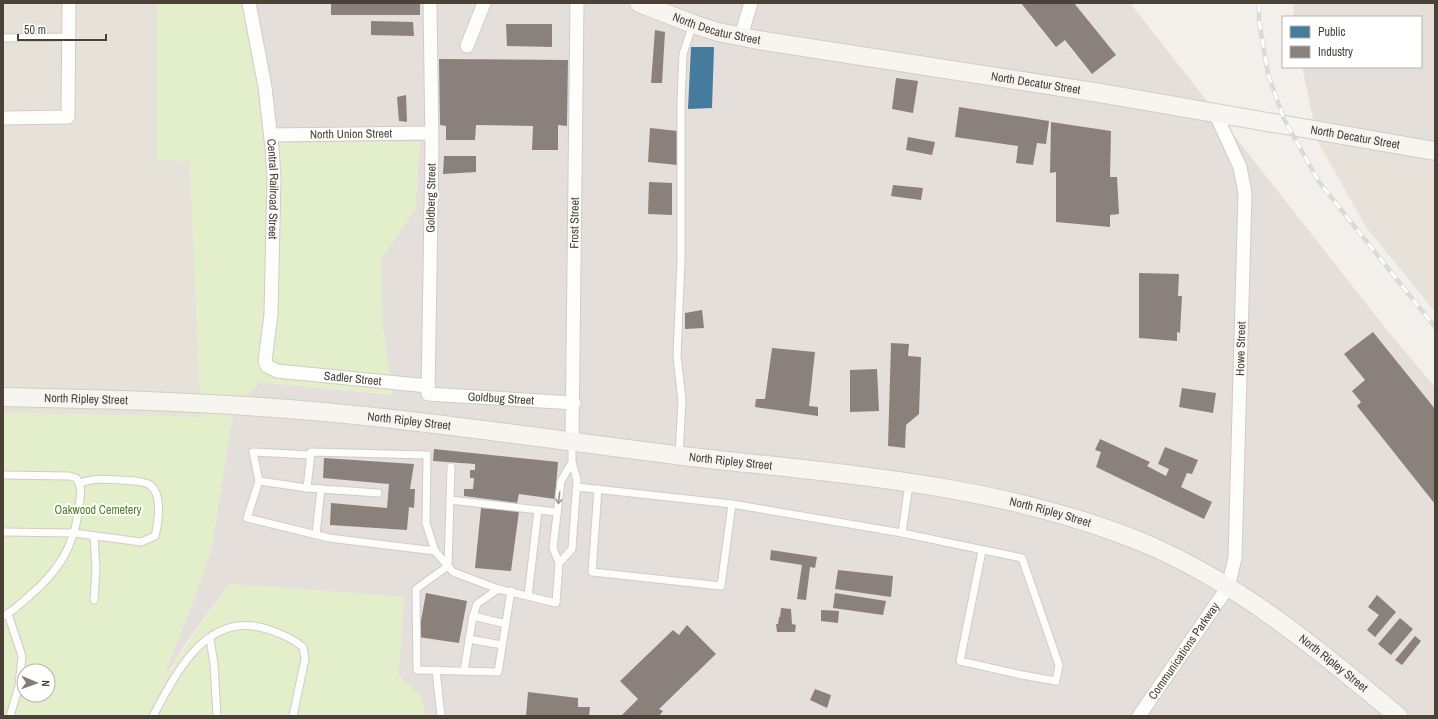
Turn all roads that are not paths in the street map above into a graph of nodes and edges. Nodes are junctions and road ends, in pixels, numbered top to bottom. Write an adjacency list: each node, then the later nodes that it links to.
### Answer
1 (69, 3): 10 (street)
2 (249, 3): 16 (street, Central Railroad Street)
3 (430, 3): 15 (street, Goldberg Street)
4 (484, 3): 12 (street)
5 (577, 3): 21 (street, Frost Street)
6 (639, 3): 8 (main road, North Decatur Street)
7 (751, 3): 9 (street)
8 (693, 24): 9 (main road, North Decatur Street); 24 (lane)
9 (741, 36): 13 (main road, North Decatur Street)
10 (69, 37): 11 (lane); 14 (street)
11 (3, 38)
12 (467, 46)
13 (1216, 115): 17 (main road, North Decatur Street); 49 (street, Howe Street)
14 (3, 118)
15 (431, 133): 16 (street, North Union Street); 19 (street, Goldberg Street)
16 (271, 135): 18 (street, Central Railroad Street)
17 (1435, 151)
18 (277, 371): 19 (street, Sadler Street)
19 (428, 390): 21 (street, Goldbug Street)
20 (3, 397): 22 (main road, North Ripley Street)
21 (574, 403): 22 (street, Frost Street)
22 (572, 442): 24 (main road, North Ripley Street); 25 (lane)
23 (311, 455): 28 (lane); 32 (lane); 45 (lane)
24 (679, 455): 30 (main road, North Ripley Street)
25 (572, 462): 31 (lane); 39 (lane, one-way to 39)
26 (451, 467): 36 (lane)
27 (3, 476): 29 (lane)
28 (259, 481): 32 (lane); 43 (lane)
29 (80, 482): 41 (lane); 44 (lane)
30 (910, 484): 42 (lane); 49 (main road, North Ripley Street)
31 (577, 487): 34 (lane); 47 (lane)
32 (307, 488): 33 (lane)
33 (321, 489): 35 (lane); 43 (lane)
34 (598, 489): 37 (lane); 37 (lane)
35 (378, 493)
36 (450, 500): 38 (lane); 48 (lane)
37 (732, 504): 42 (lane)
38 (538, 510): 39 (lane); 52 (lane)
39 (557, 512): 47 (lane)
40 (3, 532): 41 (lane)
41 (74, 533): 44 (lane); 54 (lane)
42 (902, 533): 46 (lane)
43 (316, 534): 45 (lane)
44 (94, 536): 53 (lane)
45 (435, 551): 48 (lane)
46 (982, 551): 46 (lane)
47 (559, 563): 52 (lane)
48 (448, 566): 50 (lane); 60 (lane)
49 (1228, 587): 67 (street, Communications Parkway); 68 (main road, North Ripley Street)
50 (498, 589): 51 (lane); 55 (lane)
51 (511, 592): 52 (lane); 56 (lane)
52 (528, 596)
53 (94, 600)
54 (6, 615): 62 (lane)
55 (473, 616): 56 (lane); 58 (lane)
56 (506, 624): 59 (lane)
57 (210, 639): 63 (lane); 64 (lane); 65 (lane)
58 (469, 639): 59 (lane); 61 (lane)
59 (502, 645): 61 (lane)
60 (436, 670): 61 (lane); 66 (lane)
61 (464, 671)
62 (10, 716)
63 (153, 716)
64 (217, 716)
65 (293, 716)
66 (441, 716)
67 (1139, 716)
68 (1398, 716)

